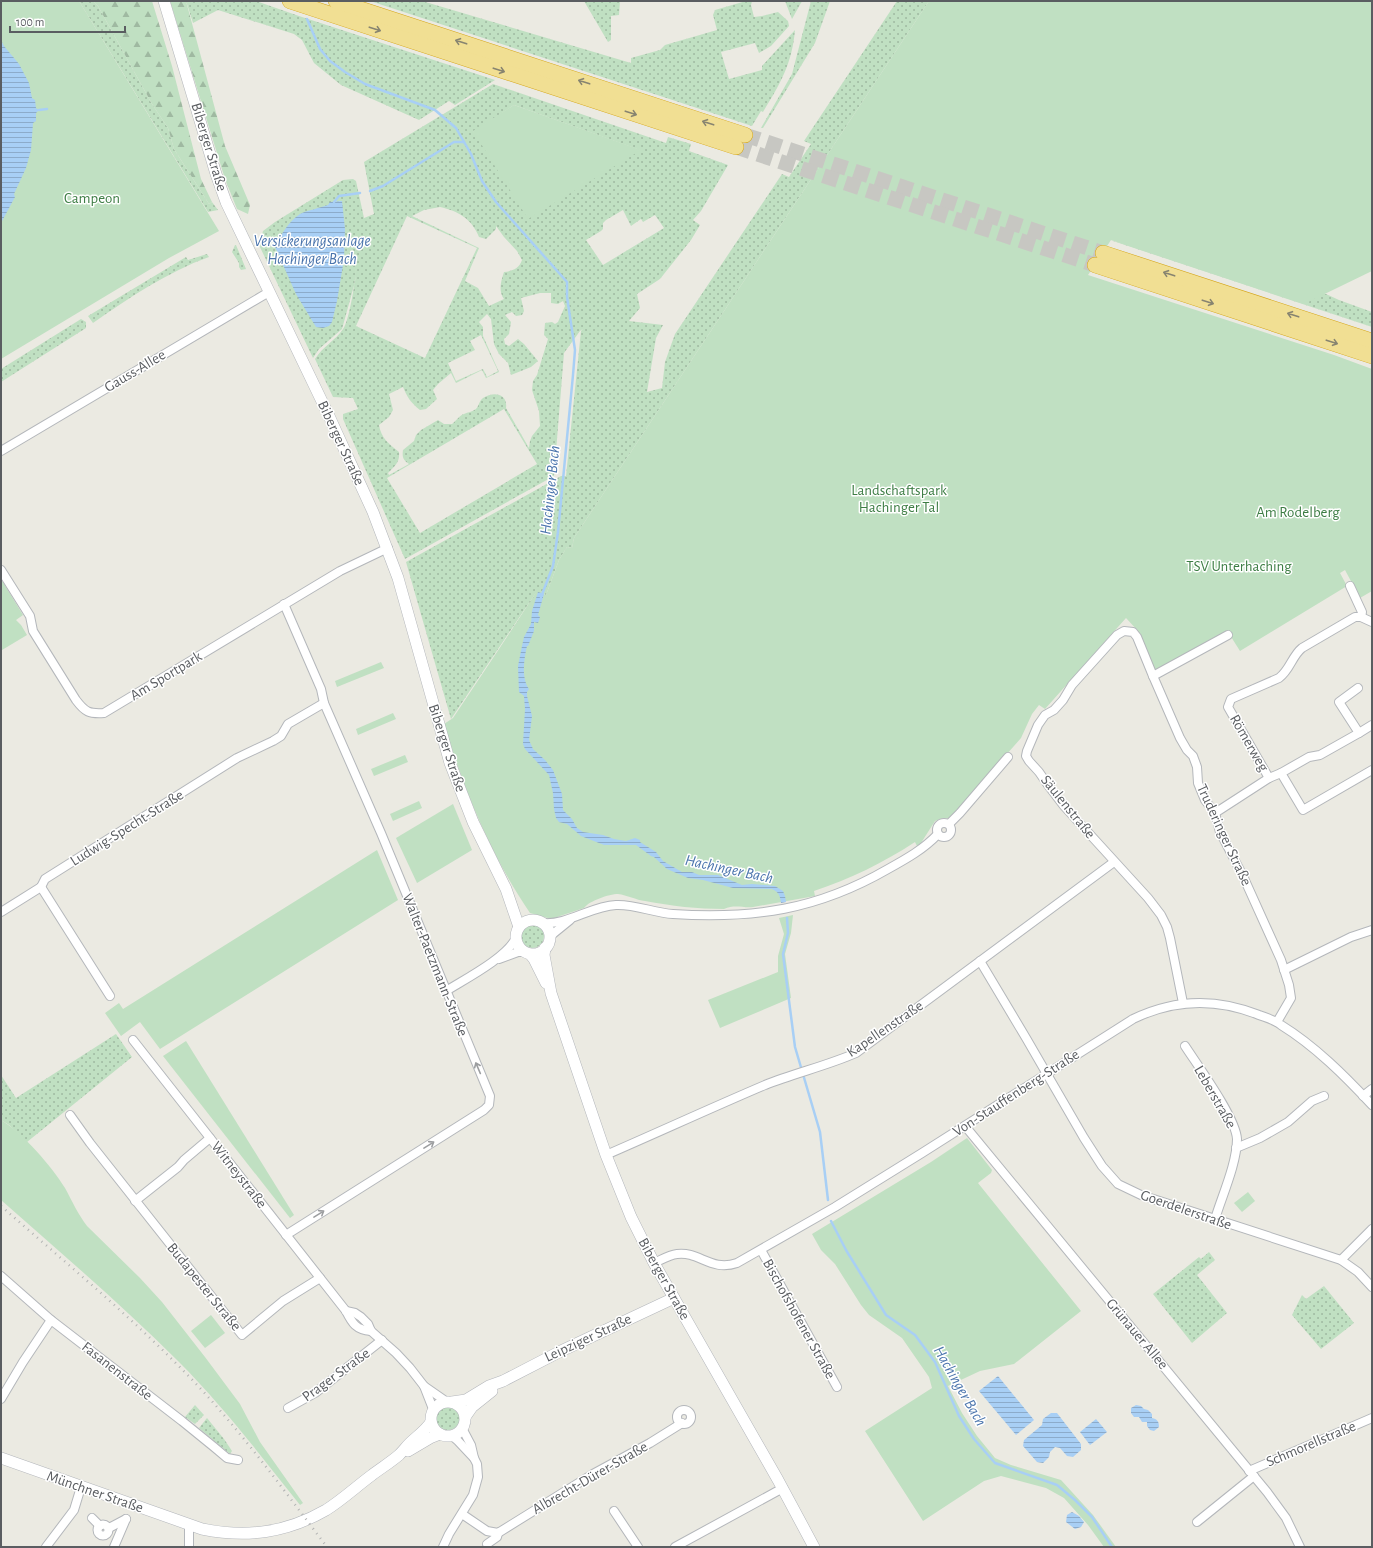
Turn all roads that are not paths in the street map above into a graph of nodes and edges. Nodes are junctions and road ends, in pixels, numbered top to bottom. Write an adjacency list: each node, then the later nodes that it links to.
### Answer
1 (164, 1): 6 (main road, Biberger Straße)
2 (290, 1): 5 (highway, one-way to 5)
3 (336, 1): 4 (highway, one-way to 3)
4 (745, 135)
5 (736, 147)
6 (269, 292): 9 (street, Gauss-Allee); 10 (main road, Biberger Straße)
7 (1372, 341): 8 (highway, one-way to 8)
8 (1372, 356)
9 (1, 450)
10 (388, 548): 13 (street, Am Sportpark); 30 (main road, Biberger Straße)
11 (1, 570): 13 (street, Am Sportpark)
12 (1350, 586): 14 (street)
13 (284, 604): 20 (street, Walter-Paetzmann-Straße)
14 (1361, 617): 15 (street); 26 (street, Römerweg)
15 (1372, 622)
16 (1129, 631): 18 (street, Truderinger Straße); 28 (street, Säulenstraße)
17 (1228, 636): 18 (street)
18 (1153, 676): 27 (street, Truderinger Straße)
19 (1358, 688): 22 (street)
20 (324, 703): 29 (street, Ludwig-Specht-Straße); 44 (street, Walter-Paetzmann-Straße)
21 (1372, 726): 22 (street)
22 (1359, 733): 25 (street)
23 (1008, 756): 32 (street)
24 (1372, 770): 25 (street)
25 (1281, 773): 26 (street)
26 (1269, 778): 27 (street)
27 (1215, 813): 43 (street, Truderinger Straße)
28 (1114, 862): 42 (street, Kapellenstraße); 47 (street, Säulenstraße)
29 (41, 887): 31 (street, Ludwig-Specht-Straße); 46 (street)
30 (506, 889): 33 (main road, Biberger Straße); 35 (main road, Biberger Straße)
31 (1, 912)
32 (575, 916): 34 (street); 37 (street)
33 (532, 920): 34 (main road); 35 (main road)
34 (543, 923): 37 (main road)
35 (519, 927): 38 (main road)
36 (1372, 930): 43 (street)
37 (550, 937): 39 (main road)
38 (516, 938): 40 (main road); 41 (street)
39 (545, 948): 40 (main road); 45 (main road, Biberger Straße)
40 (527, 953): 41 (street); 45 (main road, Biberger Straße)
41 (494, 960): 44 (street)
42 (980, 961): 51 (street, Goerdelerstraße); 60 (street, Kapellenstraße)
43 (1284, 970): 48 (street, Truderinger Straße)
44 (446, 991): 64 (street, Walter-Paetzmann-Straße, one-way to 44)
45 (551, 993): 60 (main road, Biberger Straße)
46 (110, 996)
47 (1183, 1003): 48 (street, Von-Stauffenberg-Straße); 51 (street, Von-Stauffenberg-Straße)
48 (1277, 1022): 54 (street, Von-Stauffenberg-Straße)
49 (133, 1040): 58 (street, Witneystraße)
50 (1185, 1046): 59 (street, Leberstraße)
51 (1046, 1074): 57 (street, Von-Stauffenberg-Straße); 62 (street, Goerdelerstraße)
52 (1372, 1089): 54 (street)
53 (1324, 1096): 59 (street)
54 (1363, 1096): 55 (street, Von-Stauffenberg-Straße)
55 (1372, 1105)
56 (70, 1115): 61 (street, Budapester Straße)
57 (965, 1126): 65 (street, Von-Stauffenberg-Straße); 91 (street, Grünauer Allee)
58 (210, 1138): 61 (street); 64 (street, Witneystraße)
59 (1236, 1148): 62 (street, Leberstraße)
60 (606, 1155): 67 (main road, Biberger Straße)
61 (135, 1201): 69 (street, Budapester Straße)
62 (1215, 1219): 66 (street, Goerdelerstraße)
63 (1372, 1229): 66 (street)
64 (286, 1235): 69 (street, Witneystraße)
65 (761, 1250): 67 (street, Von-Stauffenberg-Straße); 76 (street, Bischofshofener Straße)
66 (1342, 1260): 70 (street, Goerdelerstraße)
67 (654, 1263): 71 (main road, Biberger Straße)
68 (1, 1276): 72 (street, Fasanenstraße)
69 (320, 1278): 73 (street, Witneystraße)
70 (1372, 1286)
71 (674, 1298): 74 (main road, Leipziger Straße); 93 (main road, Biberger Straße)
72 (51, 1320): 77 (street); 90 (street, Fasanenstraße)
73 (382, 1340): 75 (street, Witneystraße); 79 (street, Prager Straße)
74 (503, 1381): 78 (main road, Leipziger Straße); 81 (main road, Leipziger Straße)
75 (424, 1386): 78 (street, Witneystraße); 80 (street, Witneystraße)
76 (837, 1387)
77 (1, 1399)
78 (449, 1402): 80 (main road); 81 (main road)
79 (288, 1408)
80 (434, 1409): 83 (main road)
81 (465, 1417): 85 (main road)
82 (1372, 1418): 91 (street, Schmorellstraße)
83 (431, 1422): 86 (main road); 87 (main road, Münchner Straße)
84 (682, 1423): 101 (street, Albrecht-Dürer-Straße)
85 (462, 1428): 86 (main road); 89 (street)
86 (445, 1434): 87 (main road, Münchner Straße); 89 (street)
87 (398, 1456): 98 (main road, Münchner Straße)
88 (1, 1458): 92 (main road, Münchner Straße)
89 (474, 1458): 95 (street)
90 (238, 1460)
91 (1252, 1473): 97 (street, Schmorellstraße); 110 (street, Grünauer Allee)
92 (81, 1487): 98 (main road, Münchner Straße); 102 (street)
93 (783, 1488): 108 (street); 109 (main road, Biberger Straße)
94 (614, 1511): 107 (street)
95 (462, 1514): 100 (street, Albrecht-Dürer-Straße); 106 (street)
96 (92, 1518): 99 (street)
97 (1197, 1522)
98 (189, 1525): 105 (street)
99 (107, 1531): 103 (street); 104 (street, Münchner Straße)
100 (487, 1531): 101 (street, Albrecht-Dürer-Straße); 101 (street, Albrecht-Dürer-Straße)
101 (498, 1534)
102 (46, 1547)
103 (110, 1547)
104 (114, 1547)
105 (189, 1547)
106 (443, 1547)
107 (638, 1547)
108 (675, 1547)
109 (814, 1547)
110 (1300, 1547)

